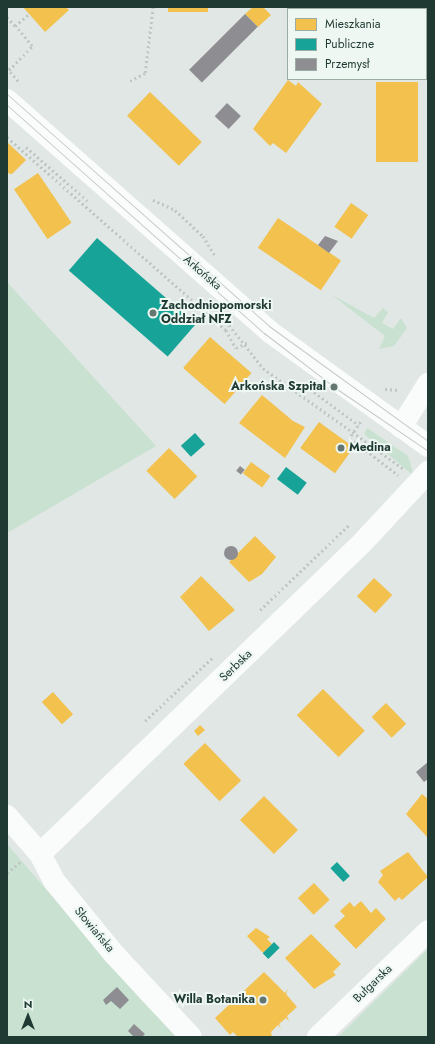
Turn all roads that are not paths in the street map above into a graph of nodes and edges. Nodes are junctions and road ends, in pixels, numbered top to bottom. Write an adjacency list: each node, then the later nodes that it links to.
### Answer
1 (7, 100): 3 (street, Arkońska)
2 (428, 384): 3 (street)
3 (400, 428): 4 (street, Arkońska)
4 (428, 446)
5 (418, 473): 7 (street, Serbska)
6 (7, 816): 7 (street, Słowiańska)
7 (40, 854): 9 (street, Słowiańska)
8 (428, 931): 10 (street, Bułgarska)
9 (191, 1037)
10 (318, 1037)

